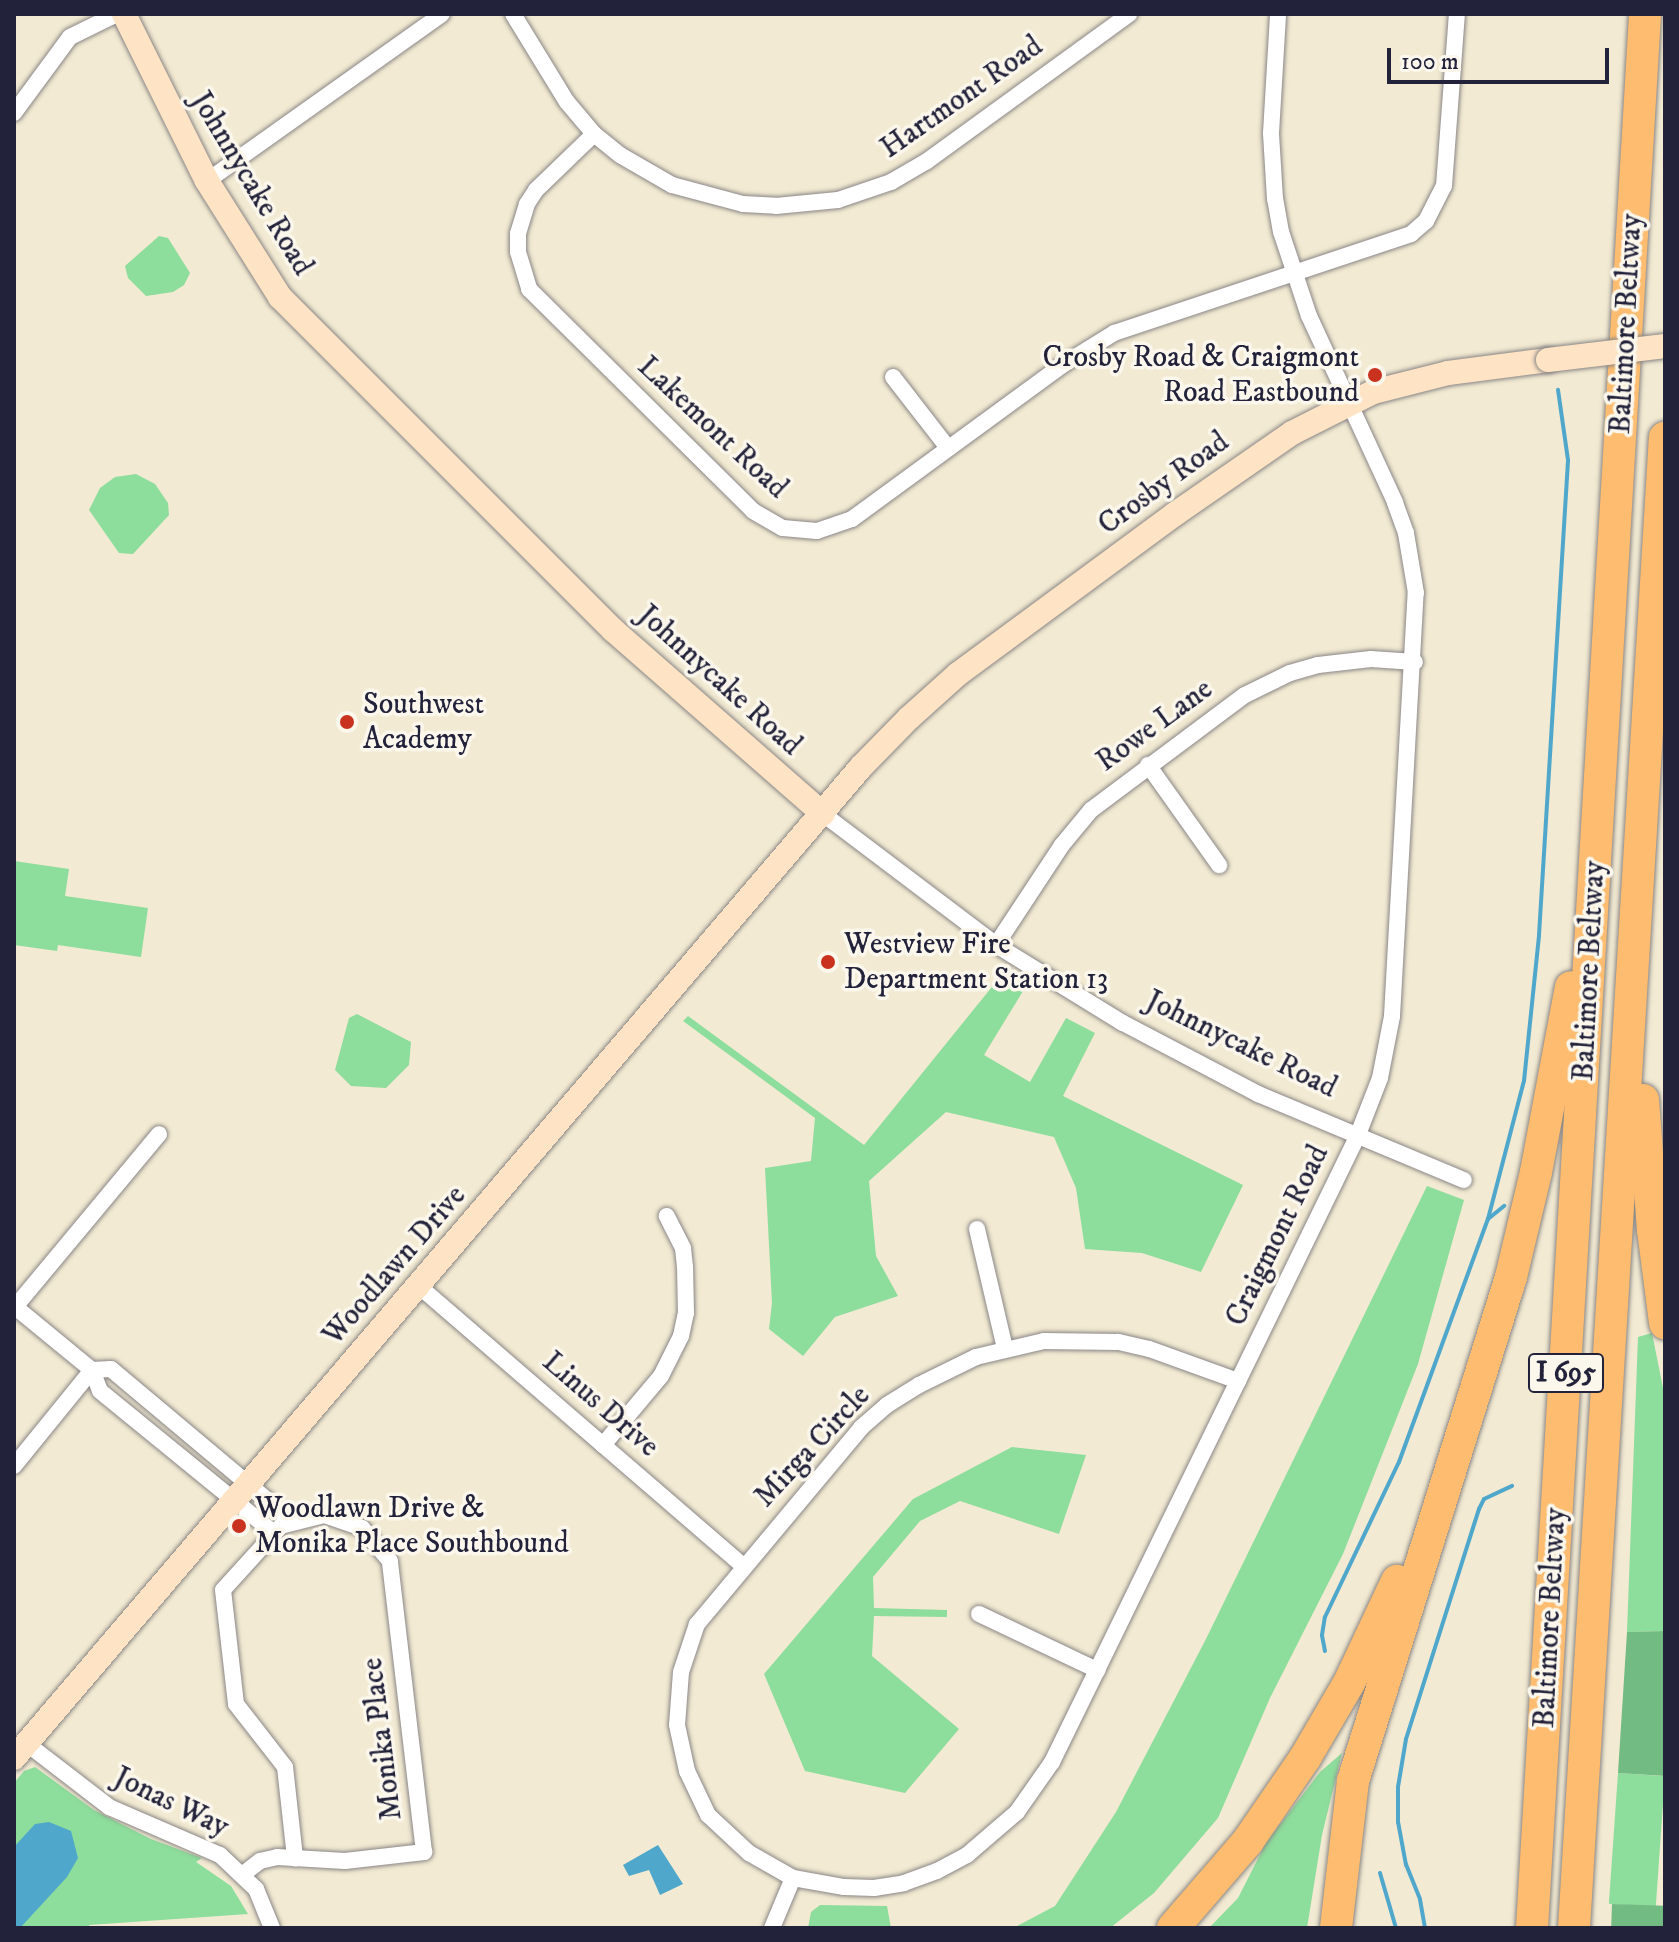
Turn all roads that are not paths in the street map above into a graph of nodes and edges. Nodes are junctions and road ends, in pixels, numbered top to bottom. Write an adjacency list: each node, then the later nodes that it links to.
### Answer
1 (117, 14): 9 (street)
2 (124, 14): 11 (main road, Johnnycake Road)
3 (442, 14): 11 (street)
4 (513, 14): 10 (street, Hartmont Road)
5 (1129, 14): 10 (street, Hartmont Road)
6 (1278, 14): 12 (street, Craigmont Road)
7 (1457, 14): 12 (street, Lakemont Road)
8 (1645, 14): 21 (highway, Baltimore Beltway / I 695)
9 (14, 113)
10 (594, 134): 17 (street, Lakemont Road)
11 (207, 181): 20 (main road, Johnnycake Road)
12 (1292, 271): 15 (street, Craigmont Road); 17 (street, Lakemont Road)
13 (1665, 346): 15 (main road, Crosby Road, bridge)
14 (893, 377): 17 (street)
15 (1349, 403): 18 (street, Craigmont Road); 20 (main road, Crosby Road)
16 (1665, 438): 23 (highway, Baltimore Beltway / I 695)
17 (948, 448)
18 (1415, 662): 19 (street, Rowe Lane); 26 (street, Craigmont Road)
19 (1148, 765): 22 (street); 24 (street, Rowe Lane)
20 (823, 814): 24 (street, Johnnycake Road); 30 (main road, Woodlawn Drive)
21 (1599, 818): 36 (highway); 53 (highway, Baltimore Beltway / I 695)
22 (1219, 865)
23 (1636, 925): 32 (highway); 54 (highway, Baltimore Beltway / I 695)
24 (996, 945): 26 (street, Johnnycake Road)
25 (159, 1134): 31 (street)
26 (1357, 1137): 27 (street, Johnnycake Road); 35 (street, Craigmont Road)
27 (1464, 1180)
28 (667, 1216): 37 (street)
29 (977, 1229): 33 (street)
30 (420, 1287): 37 (street, Linus Drive); 39 (main road, Woodlawn Drive)
31 (15, 1307): 34 (street)
32 (1665, 1323)
33 (1005, 1348): 35 (street, Mirga Circle); 41 (street, Mirga Circle)
34 (92, 1370): 38 (street); 39 (street); 39 (street)
35 (1238, 1381): 43 (street, Craigmont Road)
36 (1460, 1444): 51 (highway); 52 (highway)
37 (603, 1445): 41 (street, Linus Drive)
38 (14, 1466)
39 (242, 1493): 40 (street); 45 (main road, Woodlawn Drive)
40 (282, 1527): 46 (street); 46 (street, Monika Place)
41 (743, 1566): 44 (street, Mirga Circle)
42 (979, 1614): 43 (street)
43 (1097, 1670): 48 (street, Craigmont Road)
44 (681, 1672): 48 (street, Craigmont Road)
45 (20, 1750): 47 (street, Jonas Way)
46 (295, 1858): 47 (street, Monika Place)
47 (242, 1875): 49 (street, Jonas Way)
48 (793, 1878): 50 (street)
49 (272, 1928)
50 (772, 1928)
51 (1173, 1928)
52 (1336, 1928)
53 (1532, 1928)
54 (1574, 1928)

